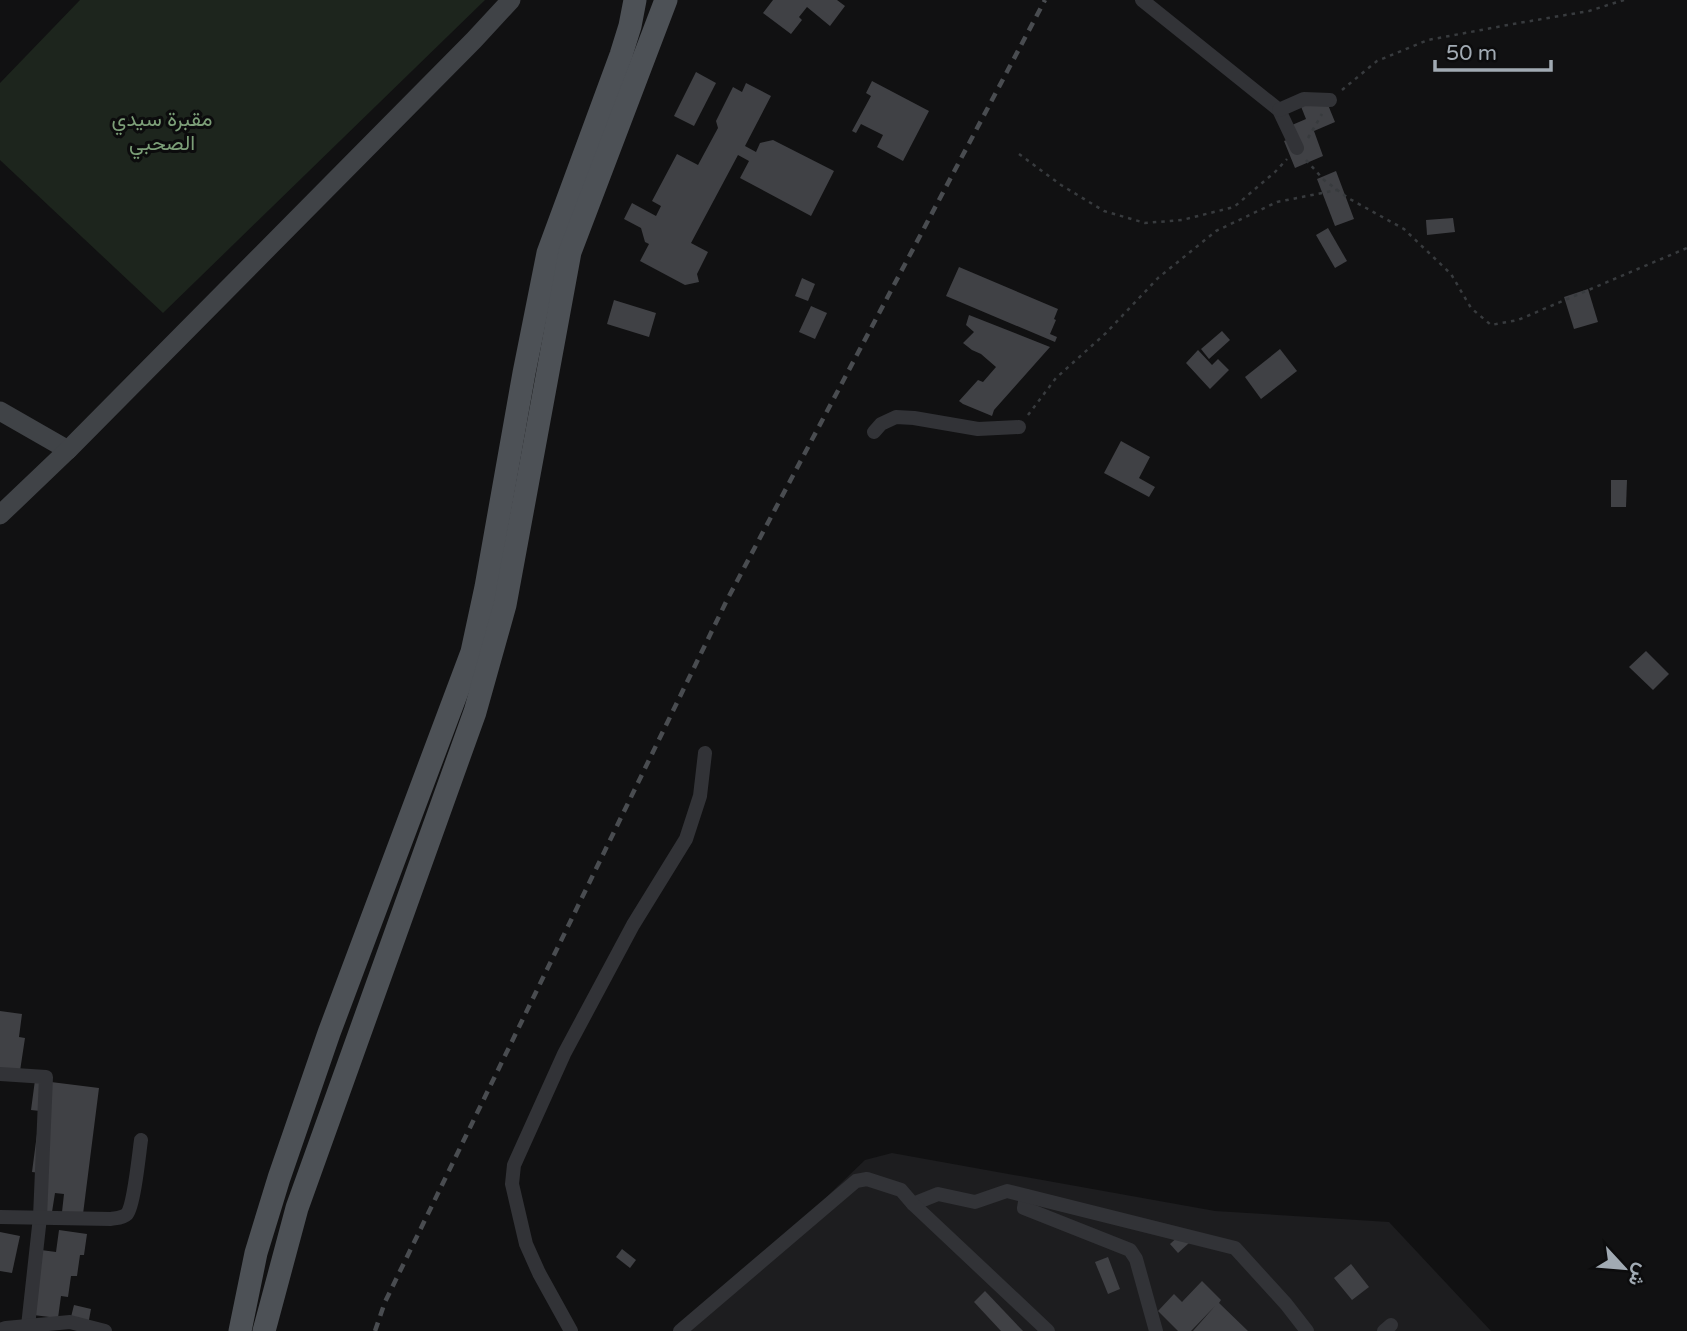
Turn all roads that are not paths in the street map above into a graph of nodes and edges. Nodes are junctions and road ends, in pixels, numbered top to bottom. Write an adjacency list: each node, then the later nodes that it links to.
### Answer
1 (511, 0): 11 (main road)
2 (635, 0): 24 (main road)
3 (666, 0): 25 (main road)
4 (1142, 0): 6 (street)
5 (1330, 100): 6 (street)
6 (1279, 110): 7 (street)
7 (1299, 149)
8 (0, 411): 11 (main road)
9 (1019, 427): 10 (street)
10 (874, 432)
11 (68, 450): 12 (main road)
12 (0, 515)
13 (705, 753): 26 (street)
14 (0, 1074): 19 (street)
15 (141, 1140): 19 (street)
16 (1026, 1196): 17 (street); 29 (street); 30 (street)
17 (913, 1204): 27 (street); 28 (street)
18 (0, 1217): 19 (street)
19 (40, 1217): 21 (street)
20 (69, 1326): 21 (street); 23 (street)
21 (27, 1328): 22 (street)
22 (0, 1330)
23 (105, 1331)
24 (240, 1331)
25 (264, 1331)
26 (571, 1331)
27 (680, 1331)
28 (1048, 1331)
29 (1156, 1331)
30 (1307, 1331)

